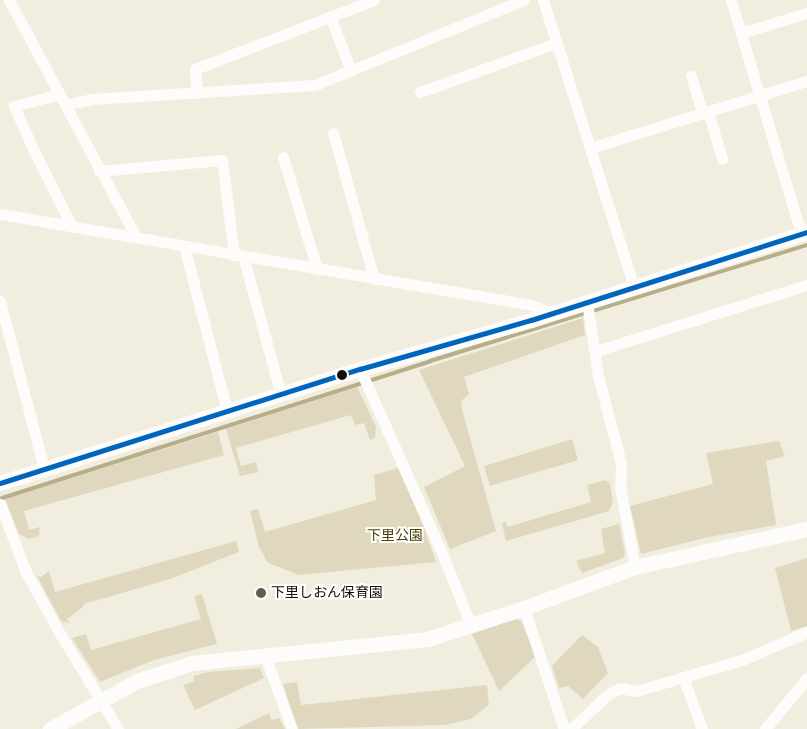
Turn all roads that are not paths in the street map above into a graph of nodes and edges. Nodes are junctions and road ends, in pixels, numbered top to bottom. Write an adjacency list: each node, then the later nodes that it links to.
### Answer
1 (4, 0): 7 (street)
2 (9, 0): 17 (street)
3 (374, 0): 9 (street)
4 (523, 0): 12 (street)
5 (542, 0): 11 (street)
6 (731, 0): 10 (street)
7 (0, 2)
8 (807, 13): 10 (street)
9 (330, 16): 12 (street); 16 (street)
10 (741, 33): 18 (street)
11 (556, 43): 15 (street); 22 (street)
12 (351, 71): 16 (street)
13 (691, 76): 20 (street)
14 (807, 81): 18 (street)
15 (420, 92)
16 (197, 93): 19 (street)
17 (59, 94): 19 (street); 27 (street)
18 (760, 94): 20 (street); 28 (street)
19 (66, 105): 25 (street)
20 (705, 111): 22 (street); 24 (street)
21 (333, 133): 33 (street)
22 (590, 148): 35 (street)
23 (283, 157): 32 (street)
24 (722, 159)
25 (99, 171): 29 (street); 31 (street)
26 (0, 214): 27 (street)
27 (72, 227): 29 (street)
28 (804, 233): 35 (street)
29 (136, 238): 30 (street)
30 (184, 246): 31 (street); 42 (street)
31 (238, 255): 32 (street); 41 (street)
32 (317, 269): 33 (street)
33 (374, 279): 38 (street)
34 (807, 285): 39 (street)
35 (634, 287): 37 (street)
36 (0, 301): 43 (street)
37 (587, 308): 38 (street); 39 (street)
38 (552, 313): 40 (street)
39 (596, 351): 47 (street)
40 (364, 378): 41 (street); 49 (street)
41 (281, 395): 42 (street)
42 (227, 411): 43 (street)
43 (44, 469): 44 (street)
44 (0, 483)
45 (0, 504): 54 (street)
46 (807, 529): 47 (street)
47 (635, 567): 48 (street)
48 (524, 608): 49 (street); 58 (street)
49 (471, 626): 51 (street)
50 (807, 632): 52 (street)
51 (265, 656): 54 (street); 57 (street)
52 (682, 677): 59 (street); 60 (street)
53 (807, 678): 61 (street)
54 (101, 700): 55 (street); 56 (street)
55 (50, 729)
56 (118, 729)
57 (292, 729)
58 (564, 729)
59 (571, 729)
60 (702, 729)
61 (765, 729)

